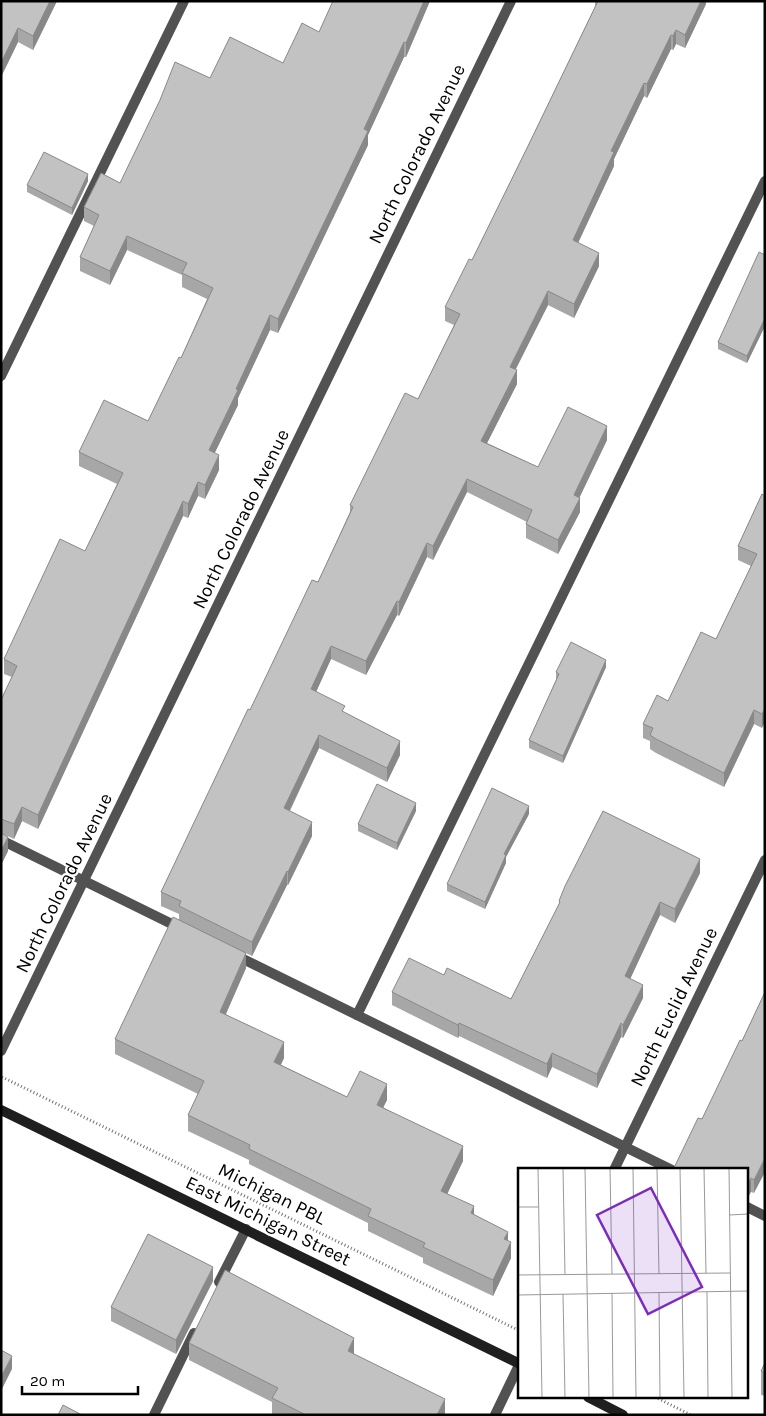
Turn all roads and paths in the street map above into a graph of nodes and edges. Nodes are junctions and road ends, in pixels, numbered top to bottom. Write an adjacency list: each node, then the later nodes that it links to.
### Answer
1 (184, 1): 4 (street)
2 (511, 1): 7 (street, North Colorado Avenue)
3 (765, 181): 10 (street)
4 (1, 376)
5 (1, 840): 7 (street)
6 (765, 860): 14 (street, North Euclid Avenue)
7 (84, 880): 8 (street); 11 (street, North Colorado Avenue)
8 (192, 933)
9 (226, 950): 10 (street)
10 (357, 1015): 14 (street)
11 (1, 1051)
12 (1, 1077): 22 (path, Michigan PBL)
13 (1, 1110): 19 (main road, East Michigan Street)
14 (626, 1147): 15 (street, North Euclid Avenue); 16 (street)
15 (615, 1168)
16 (668, 1168)
17 (748, 1208): 18 (street)
18 (765, 1216)
19 (246, 1230): 20 (street); 23 (main road, East Michigan Street)
20 (215, 1291)
21 (198, 1326): 27 (street)
22 (518, 1330)
23 (518, 1363)
24 (518, 1368): 28 (street)
25 (590, 1398): 29 (main road)
26 (657, 1398): 30 (path)
27 (154, 1415)
28 (495, 1415)
29 (623, 1415)
30 (691, 1415)

